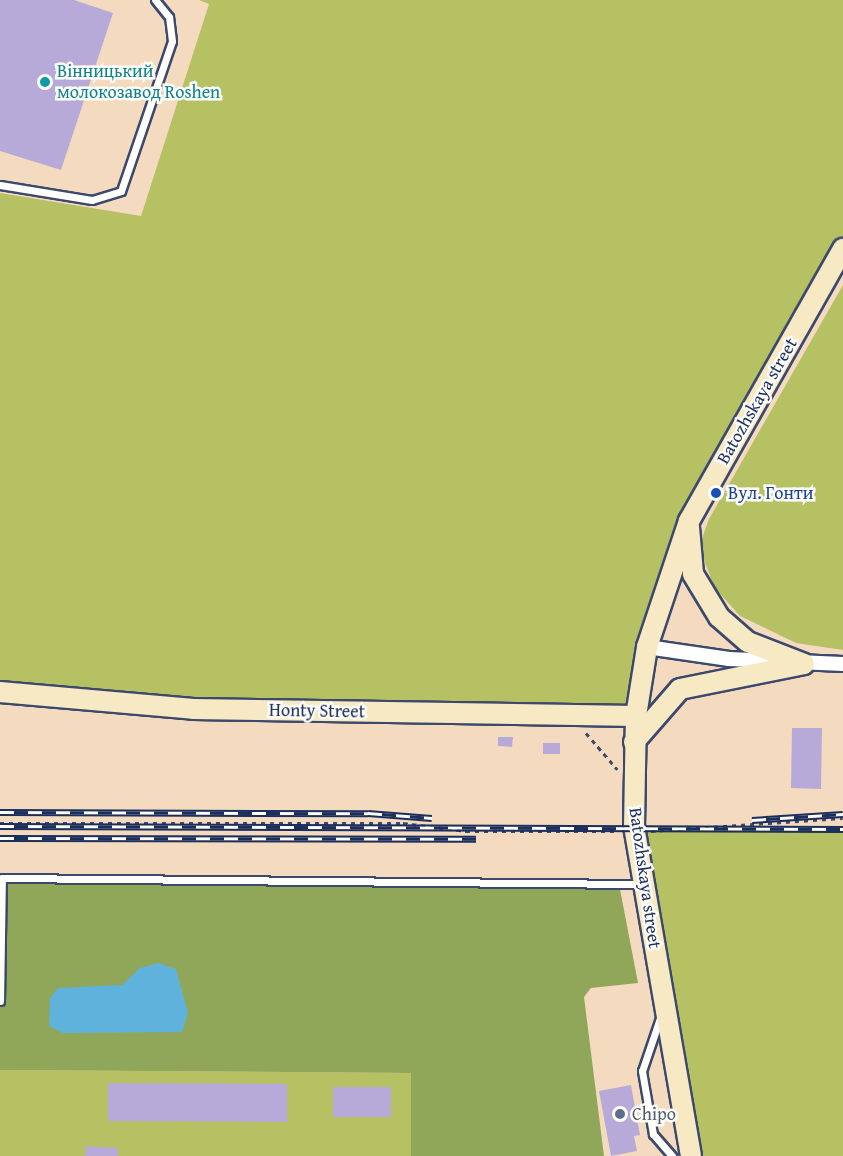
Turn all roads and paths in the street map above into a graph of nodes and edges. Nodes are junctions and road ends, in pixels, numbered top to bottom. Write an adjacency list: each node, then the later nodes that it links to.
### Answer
1 (156, 0): 2 (lane)
2 (0, 185)
3 (843, 249): 4 (street, Batozhskaya street)
4 (689, 521): 5 (street, Batozhskaya street); 6 (street)
5 (647, 647): 6 (street); 9 (street, Batozhskaya street)
6 (804, 664): 7 (street); 10 (street)
7 (843, 664)
8 (0, 692): 9 (street, Honty Street)
9 (636, 716): 10 (street, Batozhskaya street)
10 (634, 742): 13 (street, Batozhskaya street)
11 (843, 818): 13 (path)
12 (0, 823): 13 (path)
13 (635, 831): 15 (street, Batozhskaya street)
14 (1, 878): 15 (lane); 16 (lane)
15 (643, 884): 17 (street, Batozhskaya street)
16 (0, 1001)
17 (664, 1004): 18 (lane); 19 (street, Batozhskaya street)
18 (672, 1156)
19 (692, 1156)

